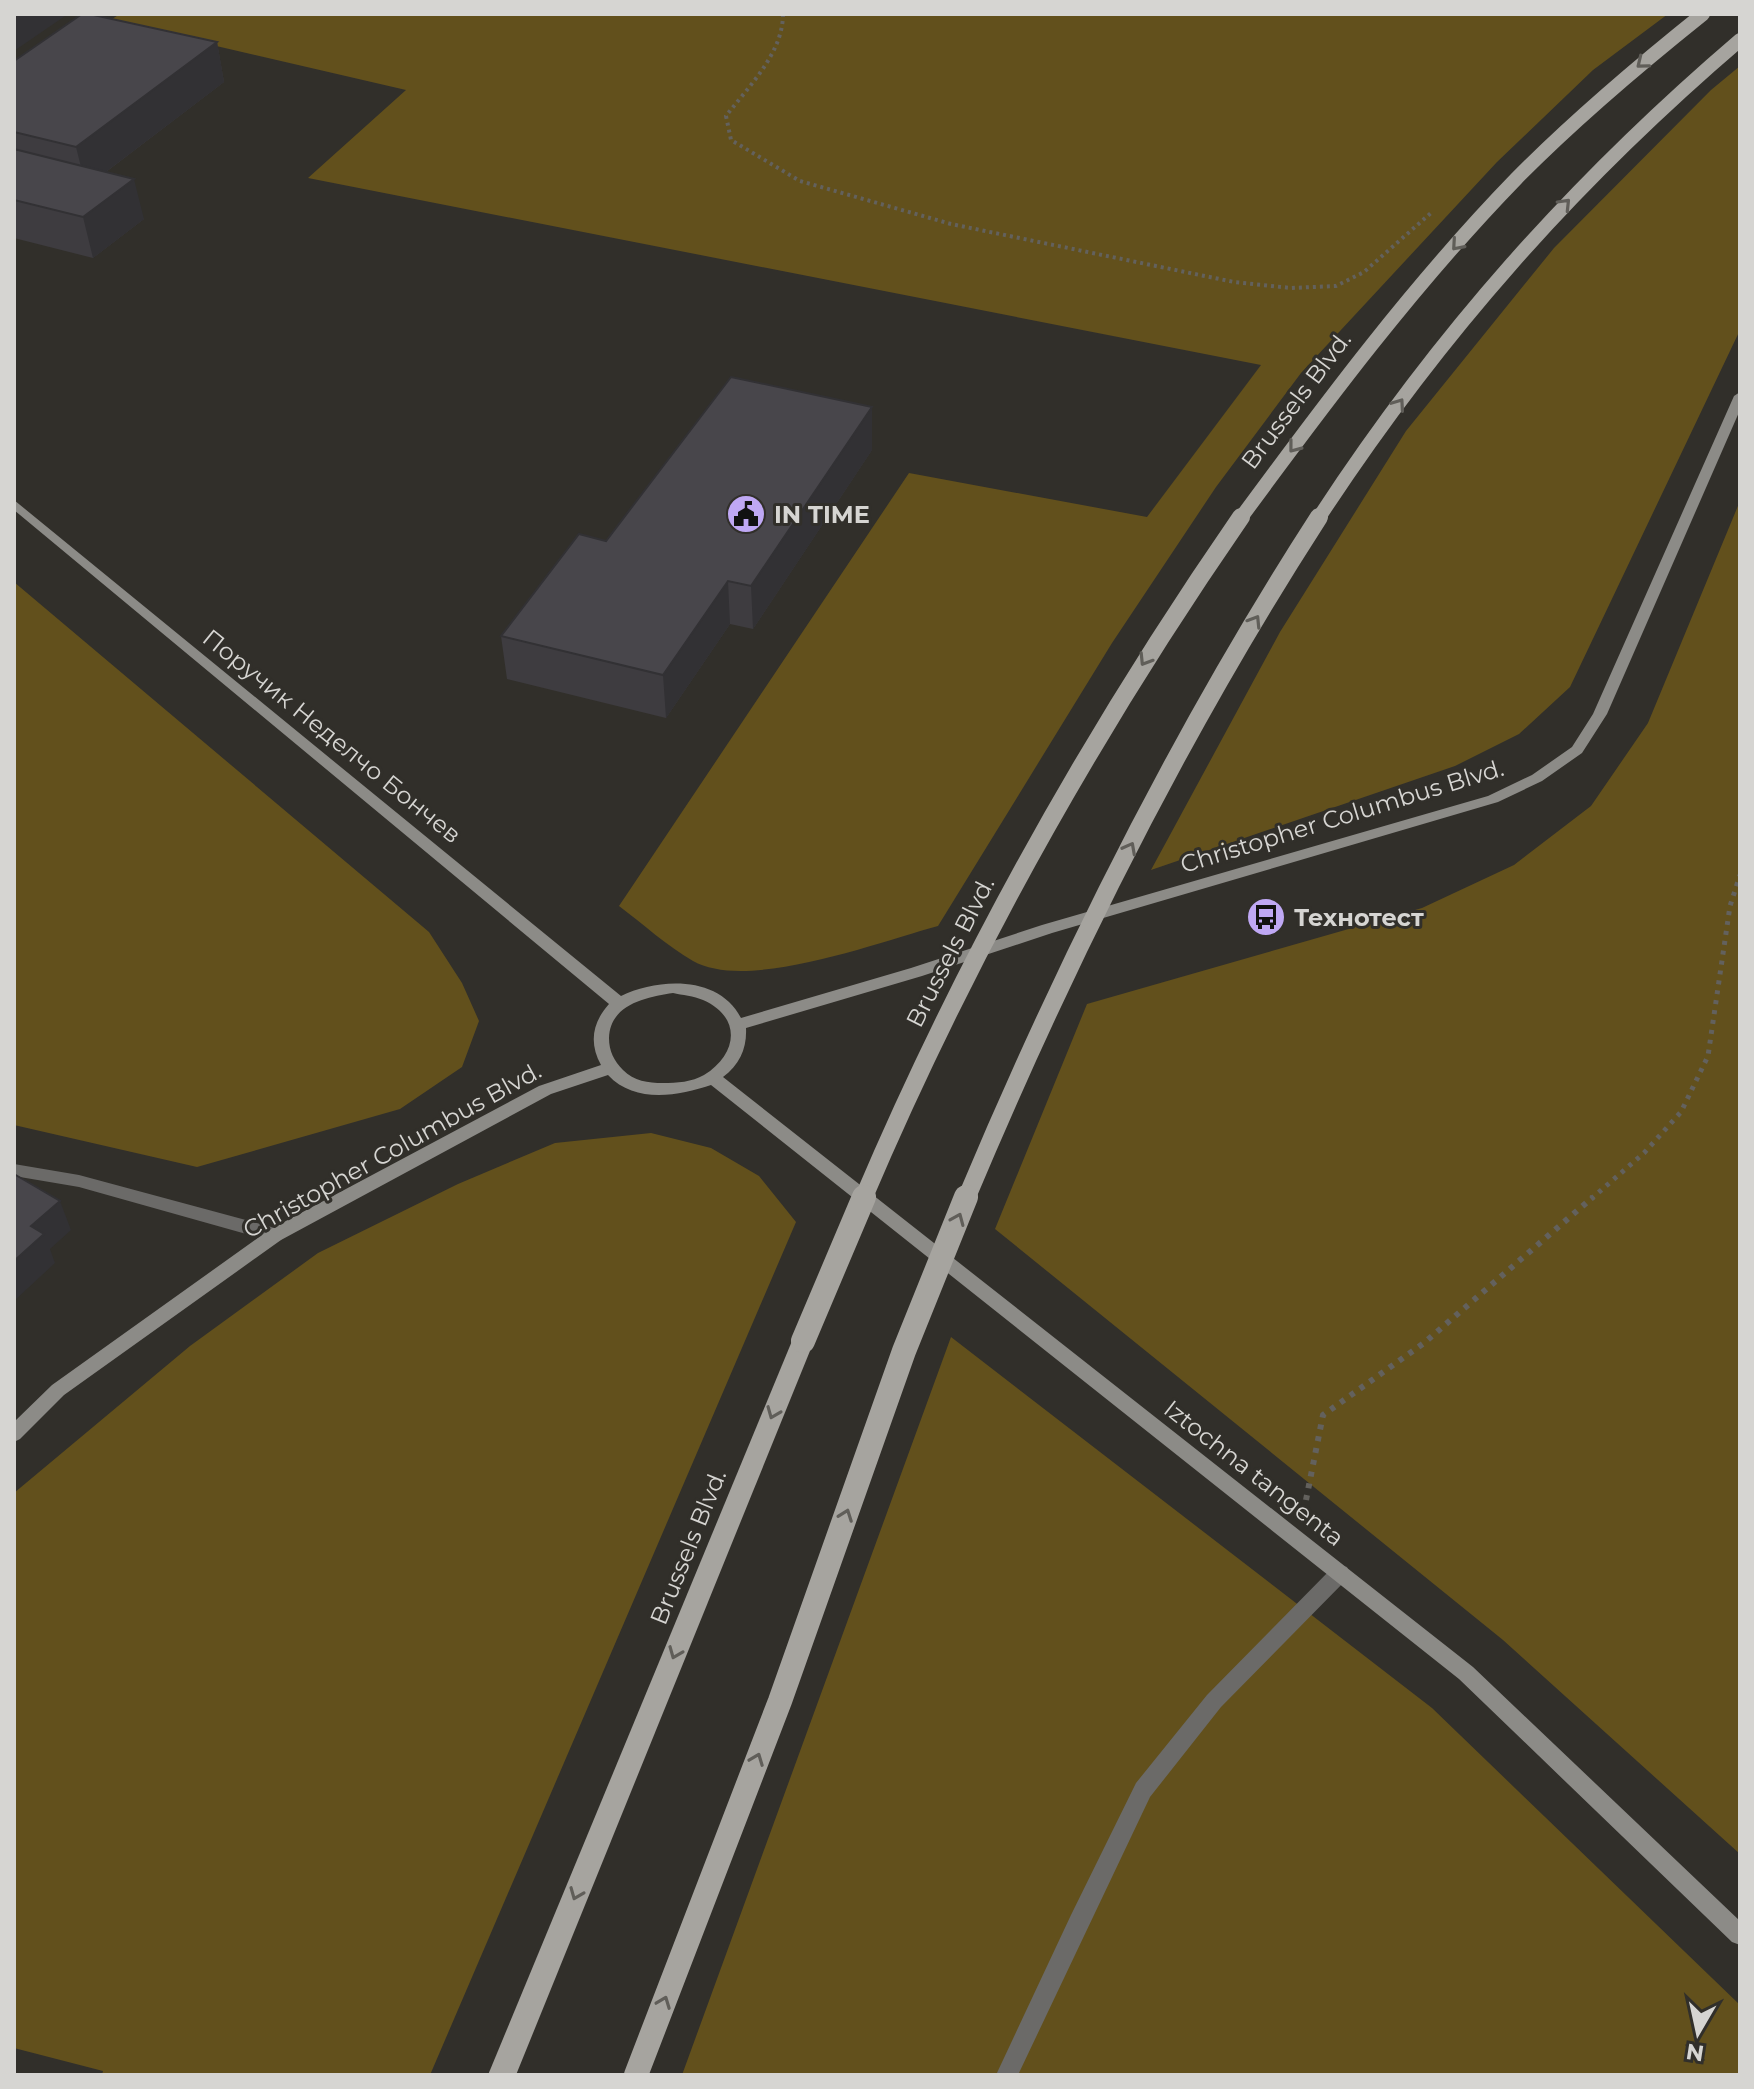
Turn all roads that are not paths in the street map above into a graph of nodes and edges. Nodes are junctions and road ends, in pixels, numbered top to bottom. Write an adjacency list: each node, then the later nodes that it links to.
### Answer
1 (1703, 14): 14 (main road, Brussels Blvd., one-way to 14, bridge)
2 (1740, 40): 15 (main road, one-way to 2, bridge)
3 (1740, 396): 6 (street, Christopher Columbus Blvd.)
4 (14, 504): 5 (street, Поручик Неделчо Бончев)
5 (620, 1004): 6 (street); 7 (street)
6 (739, 1024): 8 (street)
7 (611, 1068): 8 (street); 10 (street, Christopher Columbus Blvd.)
8 (713, 1078): 12 (street, Iztochna tangenta)
9 (14, 1170): 10 (lane)
10 (275, 1235): 11 (street, Christopher Columbus Blvd.)
11 (14, 1434)
12 (1340, 1573): 13 (street, Iztochna tangenta); 16 (lane)
13 (1740, 1935)
14 (502, 2075)
15 (636, 2075)
16 (1007, 2075)

